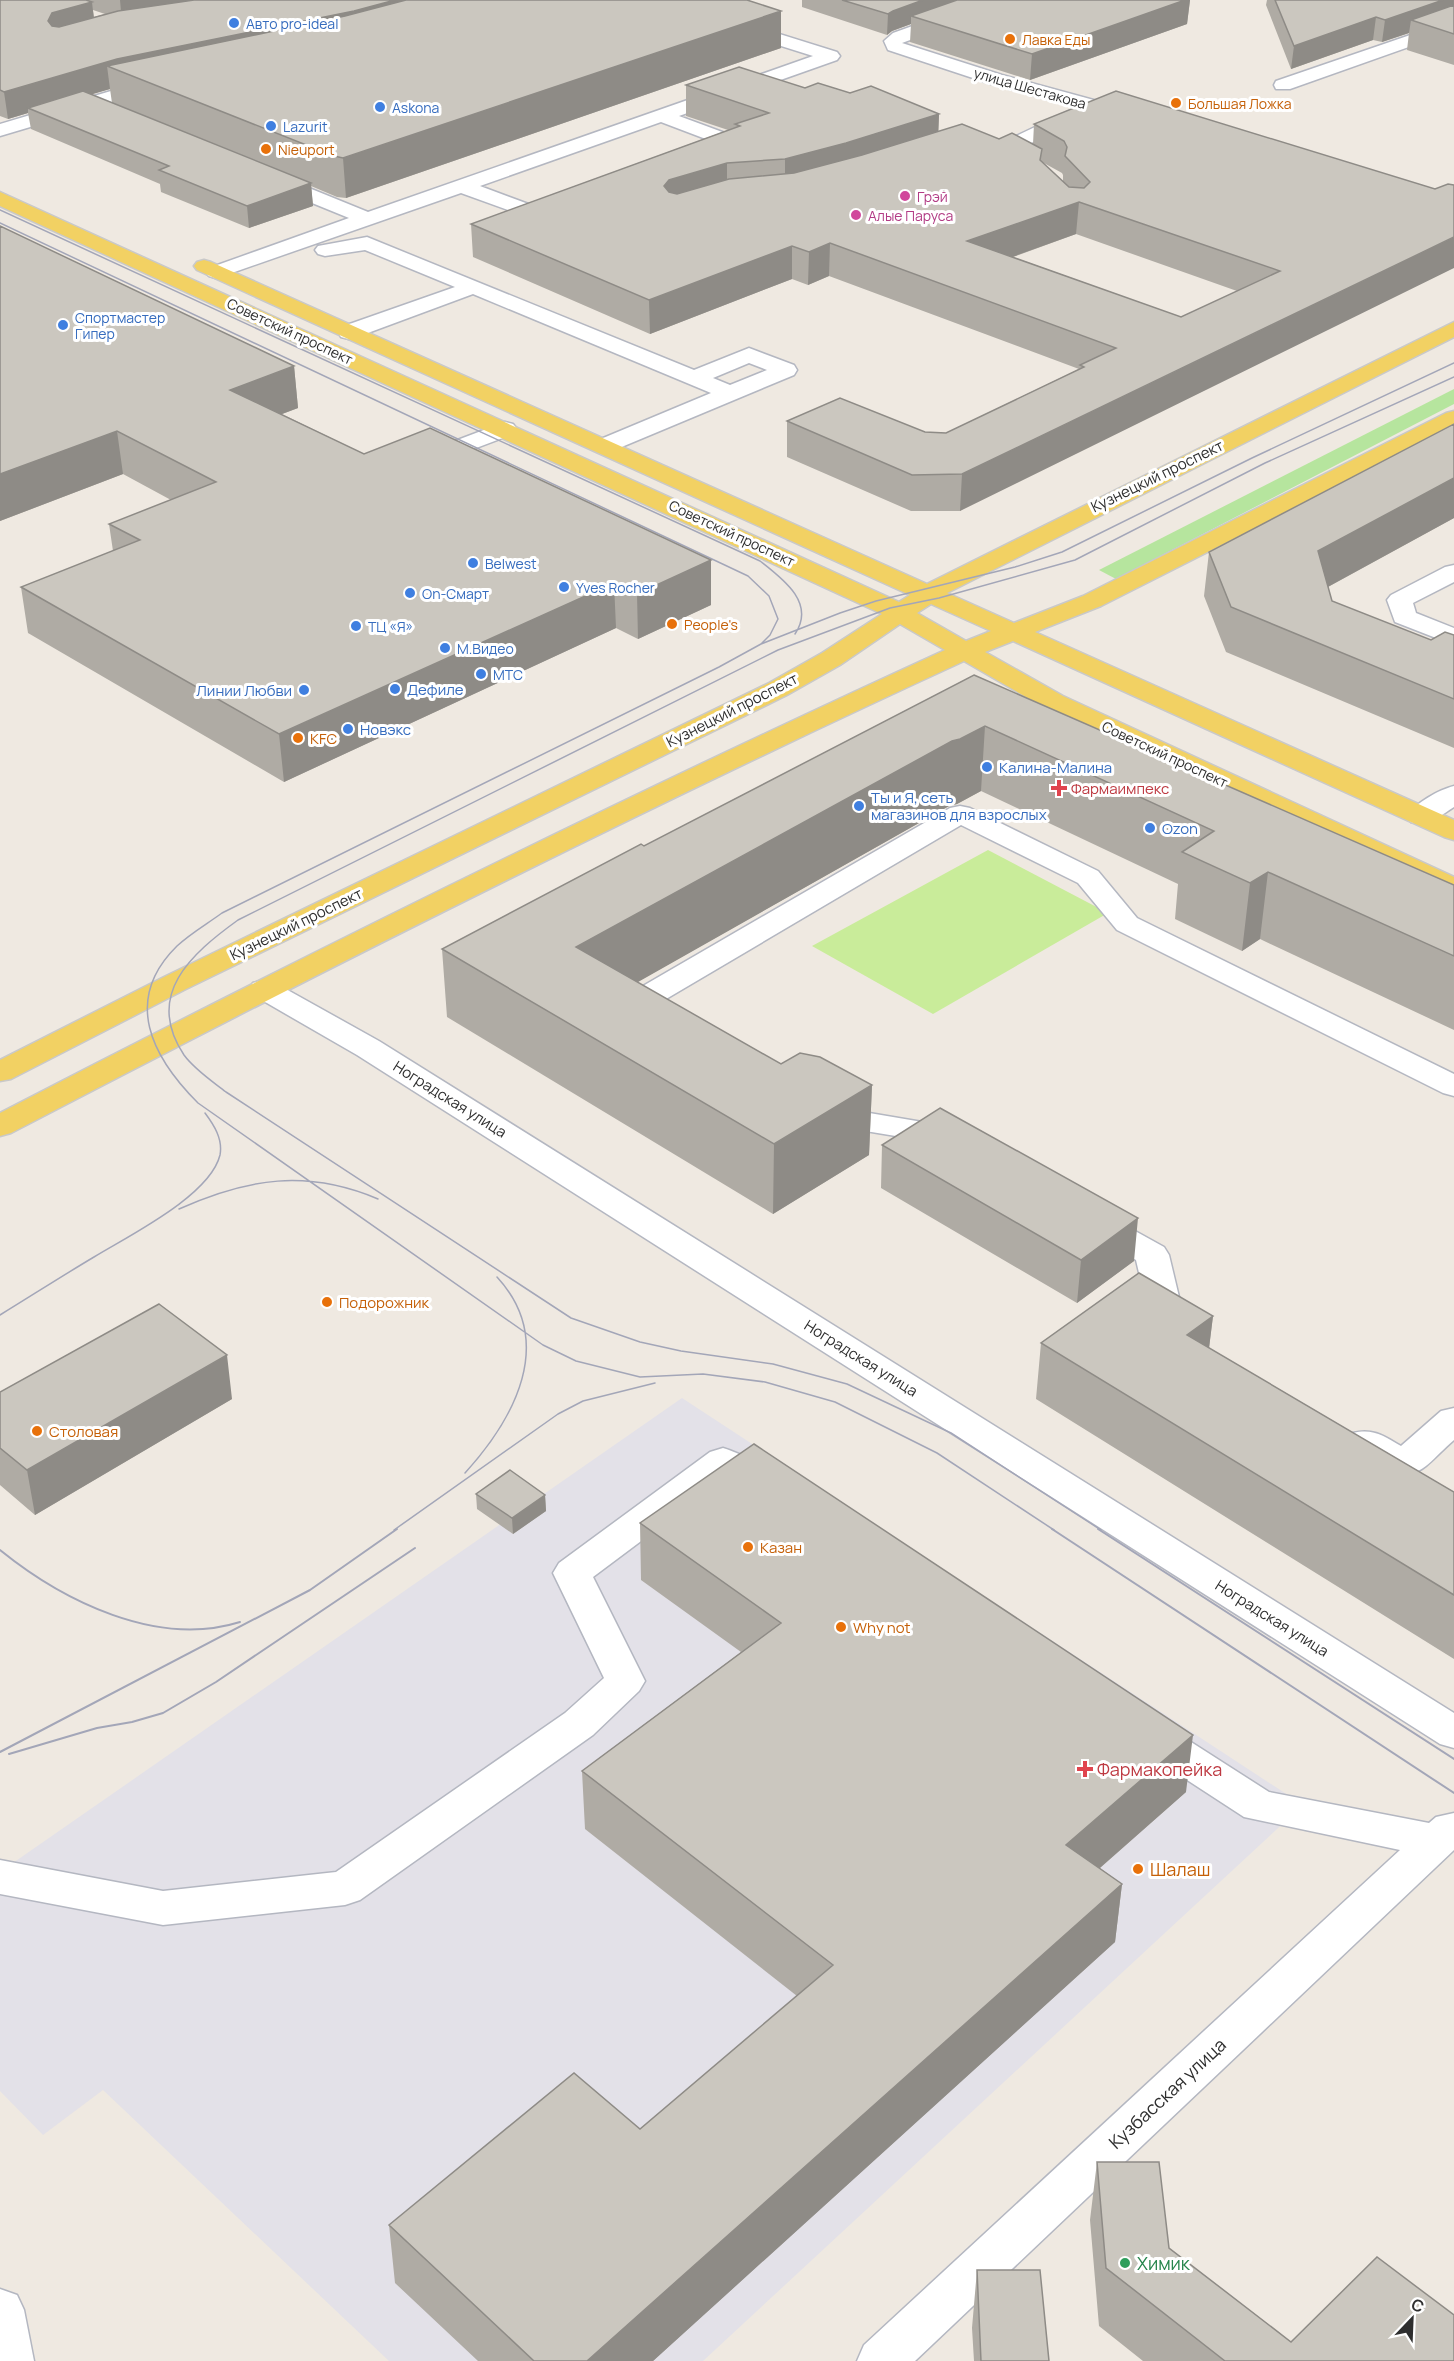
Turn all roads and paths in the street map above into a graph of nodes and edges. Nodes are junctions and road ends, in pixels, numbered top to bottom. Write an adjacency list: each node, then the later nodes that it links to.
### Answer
1 (653, 0): 8 (street)
2 (1001, 0): 7 (street, улица Шестакова)
3 (1454, 25): 5 (street)
4 (172, 84): 6 (street)
5 (1283, 86)
6 (87, 104): 9 (street); 11 (street)
7 (1094, 106): 10 (street, улица Шестакова); 14 (street)
8 (663, 116): 12 (street); 15 (street)
9 (119, 117)
10 (1141, 118)
11 (0, 130)
12 (704, 156)
13 (249, 170): 19 (street)
14 (1043, 172)
15 (461, 186): 18 (street); 19 (street)
16 (5, 189): 17 (main road, Советский проспект); 29 (main road, Советский проспект)
17 (32, 189)
18 (574, 204)
19 (368, 219): 21 (street)
20 (184, 257): 22 (main road, Советский проспект)
21 (240, 264): 22 (street); 23 (street)
22 (216, 272): 25 (main road, Советский проспект)
23 (474, 287): 25 (street); 26 (street)
24 (1454, 329): 33 (main road, Кузнецкий проспект)
25 (349, 332): 30 (main road, Советский проспект)
26 (694, 378): 27 (street); 27 (street)
27 (730, 393): 30 (street)
28 (1454, 418): 35 (main road)
29 (505, 429): 31 (street); 34 (main road, Советский проспект)
30 (604, 446): 33 (main road, Советский проспект)
31 (439, 455)
32 (1454, 572): 36 (street)
33 (930, 593): 34 (main road, Кузнецкий проспект); 35 (main road, Советский проспект)
34 (901, 614): 37 (main road, Советский проспект); 44 (main road, Кузнецкий проспект)
35 (1013, 630): 37 (main road); 39 (main road, Советский проспект)
36 (1454, 637)
37 (964, 651): 41 (main road, Советский проспект); 42 (main road)
38 (1454, 794): 39 (street)
39 (1421, 816): 40 (main road, Советский проспект)
40 (1454, 831)
41 (1454, 888)
42 (264, 989): 47 (main road); 55 (street, Ноградская улица)
43 (645, 1034): 45 (street)
44 (0, 1072)
45 (1454, 1086)
46 (802, 1112): 48 (street)
47 (0, 1126)
48 (976, 1156)
49 (1070, 1208): 50 (street)
50 (1198, 1342)
51 (1454, 1420): 52 (street)
52 (1341, 1427)
53 (792, 1505): 57 (street)
54 (1120, 1716): 56 (street)
55 (1454, 1733)
56 (1446, 1833): 60 (street, Кузбасская улица)
57 (0, 1877)
58 (0, 2310): 59 (street)
59 (10, 2361)
60 (880, 2361)

